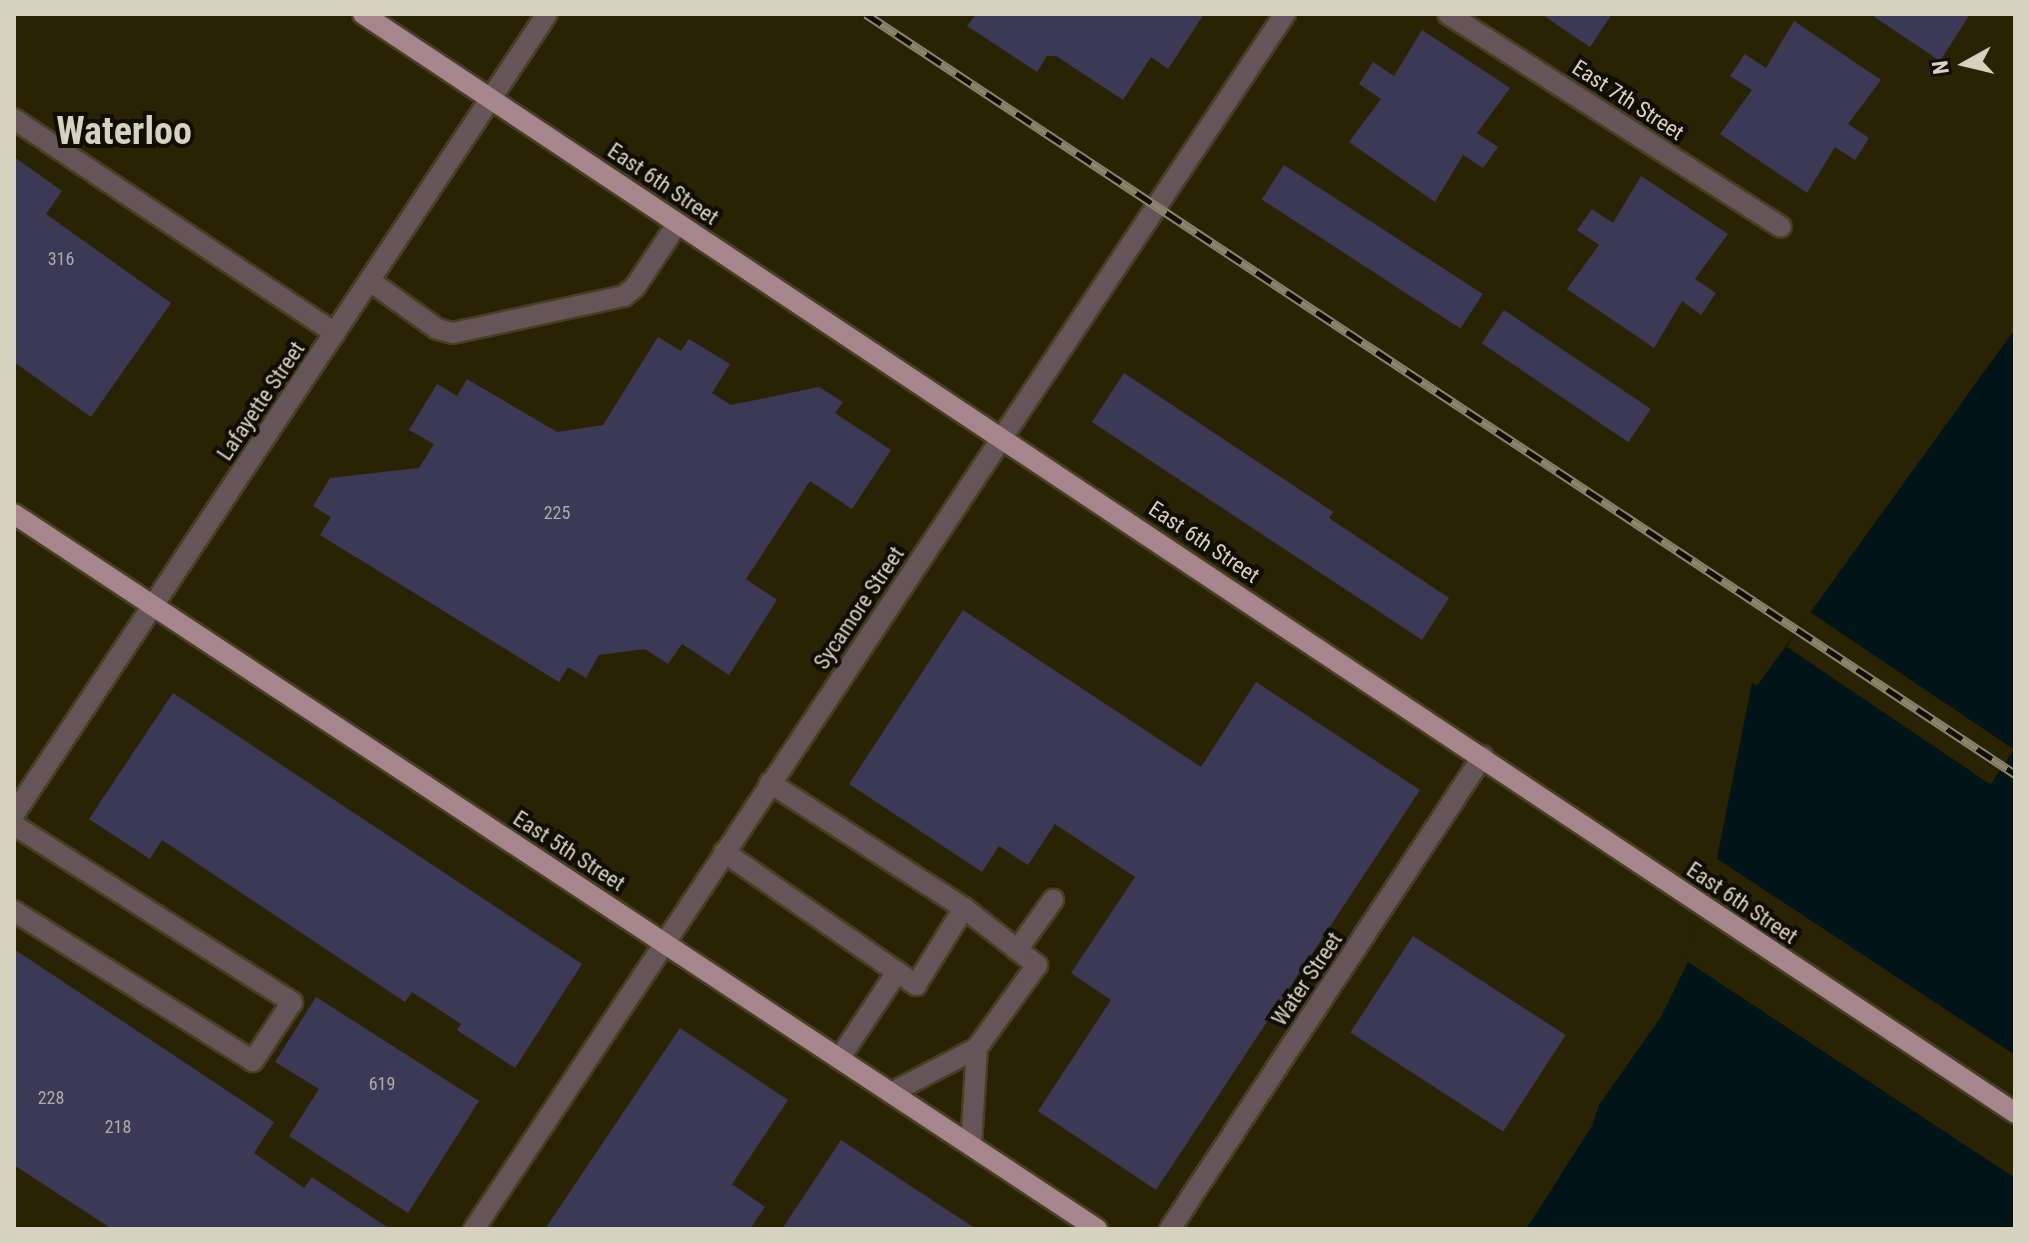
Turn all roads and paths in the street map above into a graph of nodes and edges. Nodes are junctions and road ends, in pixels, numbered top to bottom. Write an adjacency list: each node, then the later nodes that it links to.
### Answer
1 (363, 14): 5 (main road, East 6th Street)
2 (547, 14): 5 (street, Lafayette Street)
3 (1285, 14): 11 (street, Sycamore Street)
4 (1448, 14): 8 (street, East 7th Street)
5 (491, 99): 7 (main road, East 6th Street); 9 (street, Lafayette Street)
6 (14, 119): 10 (street)
7 (678, 223): 9 (street); 11 (main road, East 6th Street)
8 (1781, 227)
9 (370, 281): 10 (street, Lafayette Street)
10 (335, 333): 13 (street, Lafayette Street)
11 (1002, 437): 14 (main road, East 6th Street); 15 (street, Sycamore Street)
12 (14, 514): 13 (main road, East 5th Street)
13 (153, 606): 16 (street, Lafayette Street); 22 (main road, East 5th Street)
14 (1483, 756): 28 (main road, East 6th Street); 32 (street, Water Street)
15 (770, 783): 18 (street, Sycamore Street); 20 (street)
16 (17, 804)
17 (14, 825): 21 (street)
18 (724, 852): 22 (street, Sycamore Street); 24 (street)
19 (1053, 900): 23 (street)
20 (964, 908): 23 (street); 24 (street)
21 (14, 911)
22 (664, 943): 26 (main road, East 5th Street); 30 (street, Sycamore Street)
23 (1017, 950): 25 (street)
24 (897, 972): 26 (street)
25 (977, 1048): 27 (street); 29 (street)
26 (839, 1059): 27 (main road, East 5th Street)
27 (891, 1093): 29 (main road, East 5th Street)
28 (2015, 1113)
29 (971, 1146): 31 (main road, East 5th Street)
30 (474, 1229)
31 (1097, 1229)
32 (1170, 1229)

